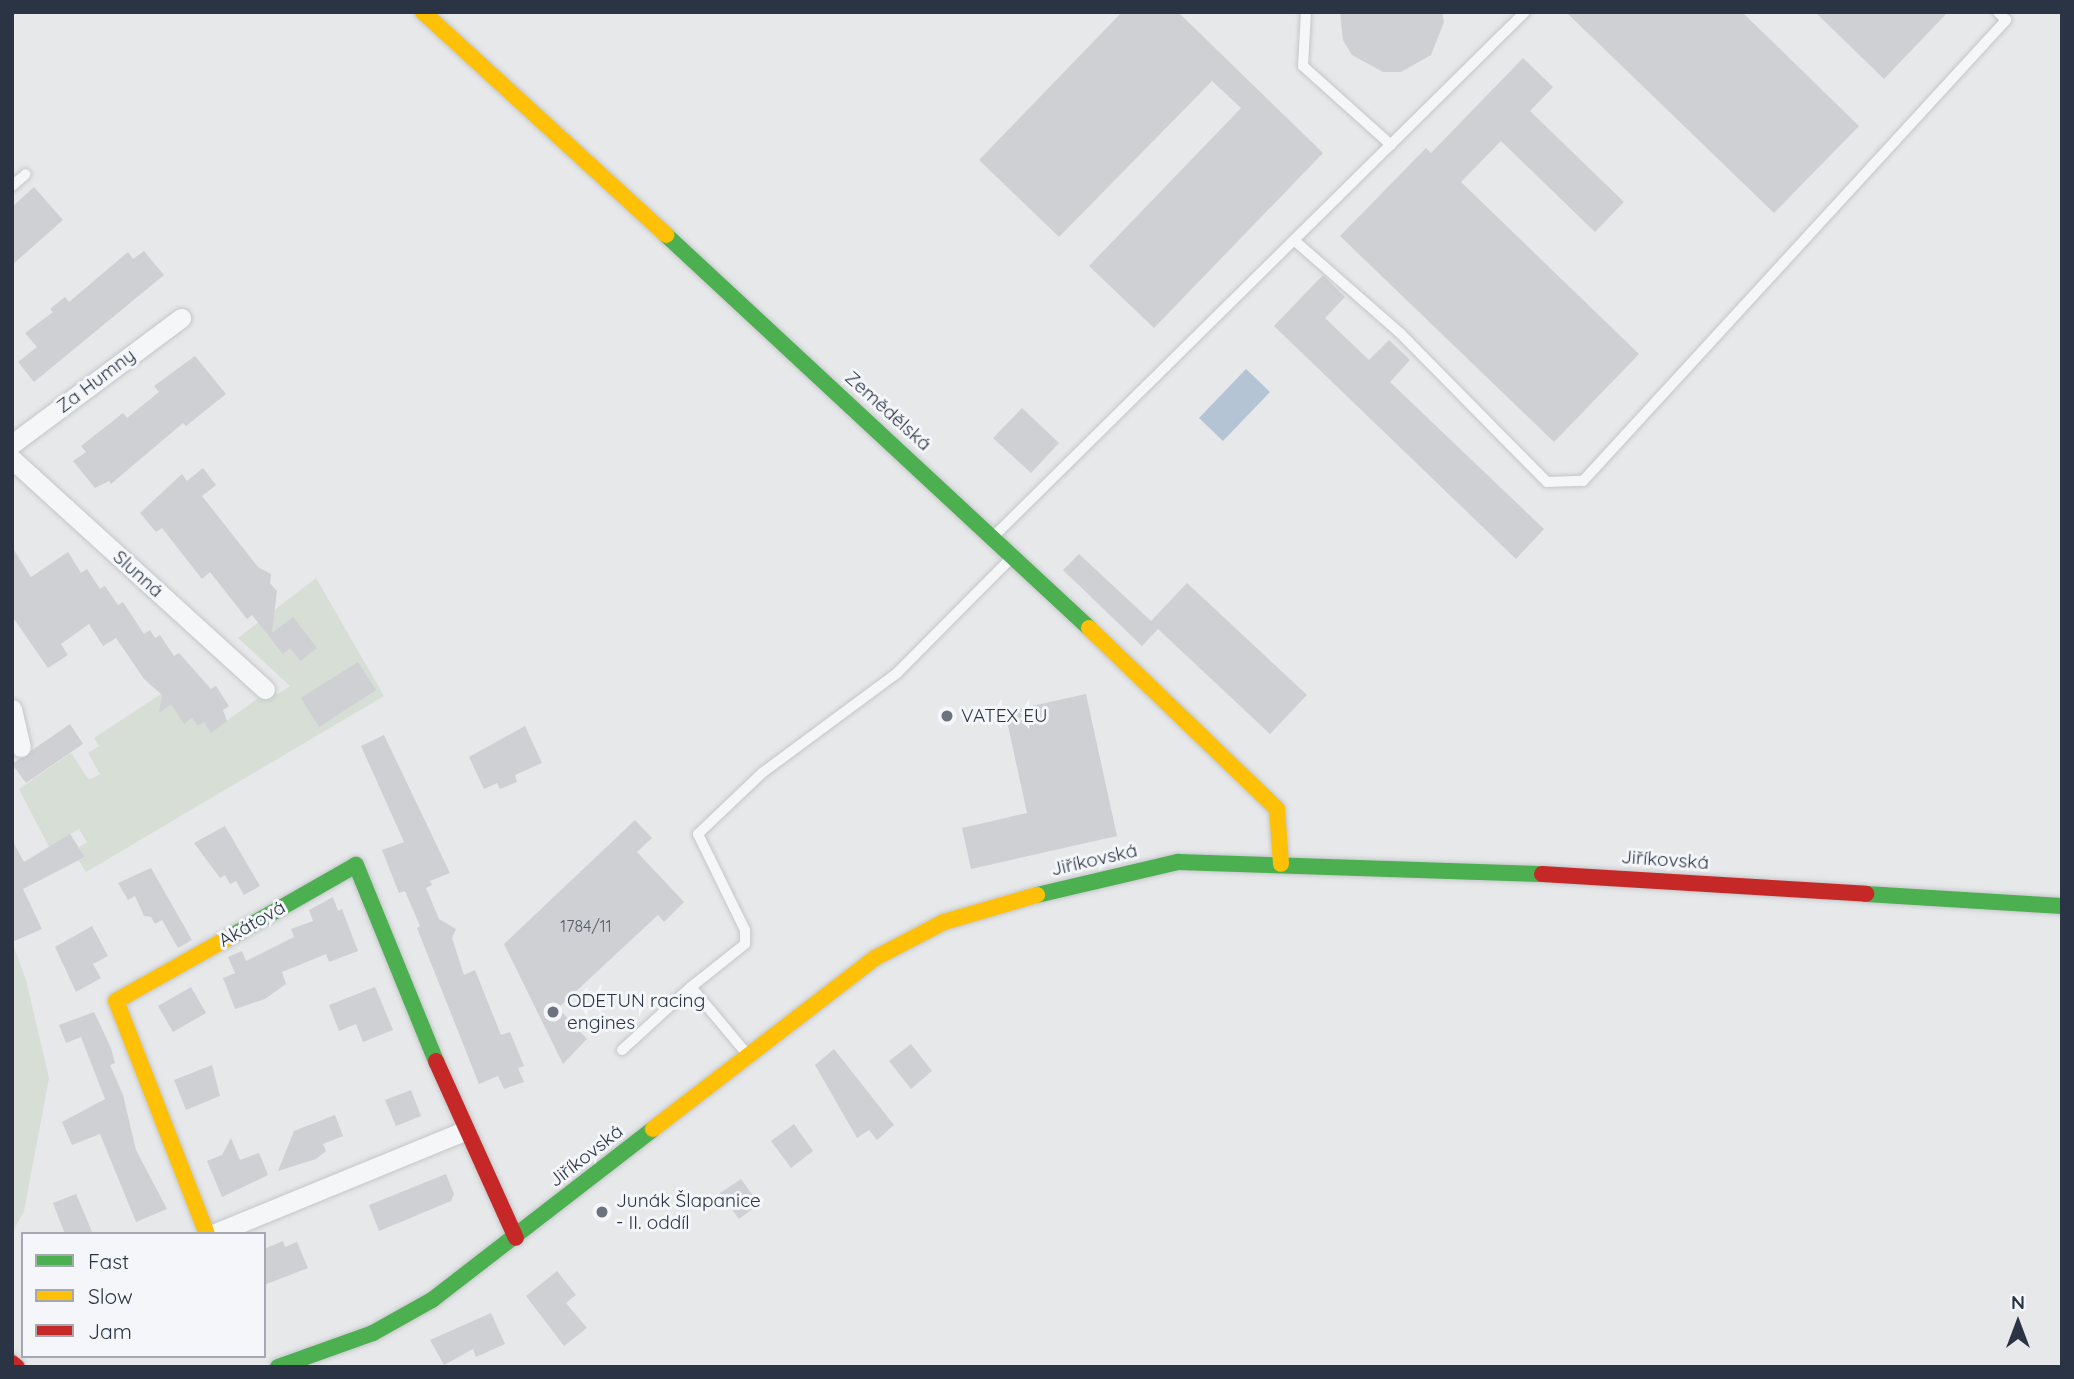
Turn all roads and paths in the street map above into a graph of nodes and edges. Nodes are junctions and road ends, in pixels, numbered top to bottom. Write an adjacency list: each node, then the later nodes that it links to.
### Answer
1 (423, 12): 12 (street, Zemědělská)
2 (1306, 12): 5 (lane)
3 (1525, 12): 5 (lane)
4 (1998, 12): 8 (lane)
5 (1391, 145): 8 (lane)
6 (26, 174): 7 (lane)
7 (12, 186)
8 (1294, 240): 12 (lane)
9 (181, 318): 10 (street, Za Humny)
10 (12, 444)
11 (12, 459): 14 (street, Slunná)
12 (994, 537): 13 (street, Zemědělská)
13 (1014, 556): 17 (street, Zemědělská); 19 (lane)
14 (264, 689)
15 (12, 709): 16 (street)
16 (21, 747)
17 (1281, 864): 18 (street, Jiříkovská); 21 (street, Jiříkovská)
18 (2062, 906)
19 (691, 987): 20 (lane); 21 (lane)
20 (622, 1050)
21 (747, 1054): 25 (street, Jiříkovská)
22 (464, 1131): 23 (street, Akátová); 24 (street); 25 (street, Akátová)
23 (206, 1232)
24 (218, 1232)
25 (516, 1238): 28 (street, Jiříkovská)
26 (12, 1363): 27 (street)
27 (17, 1367)
28 (278, 1367)

